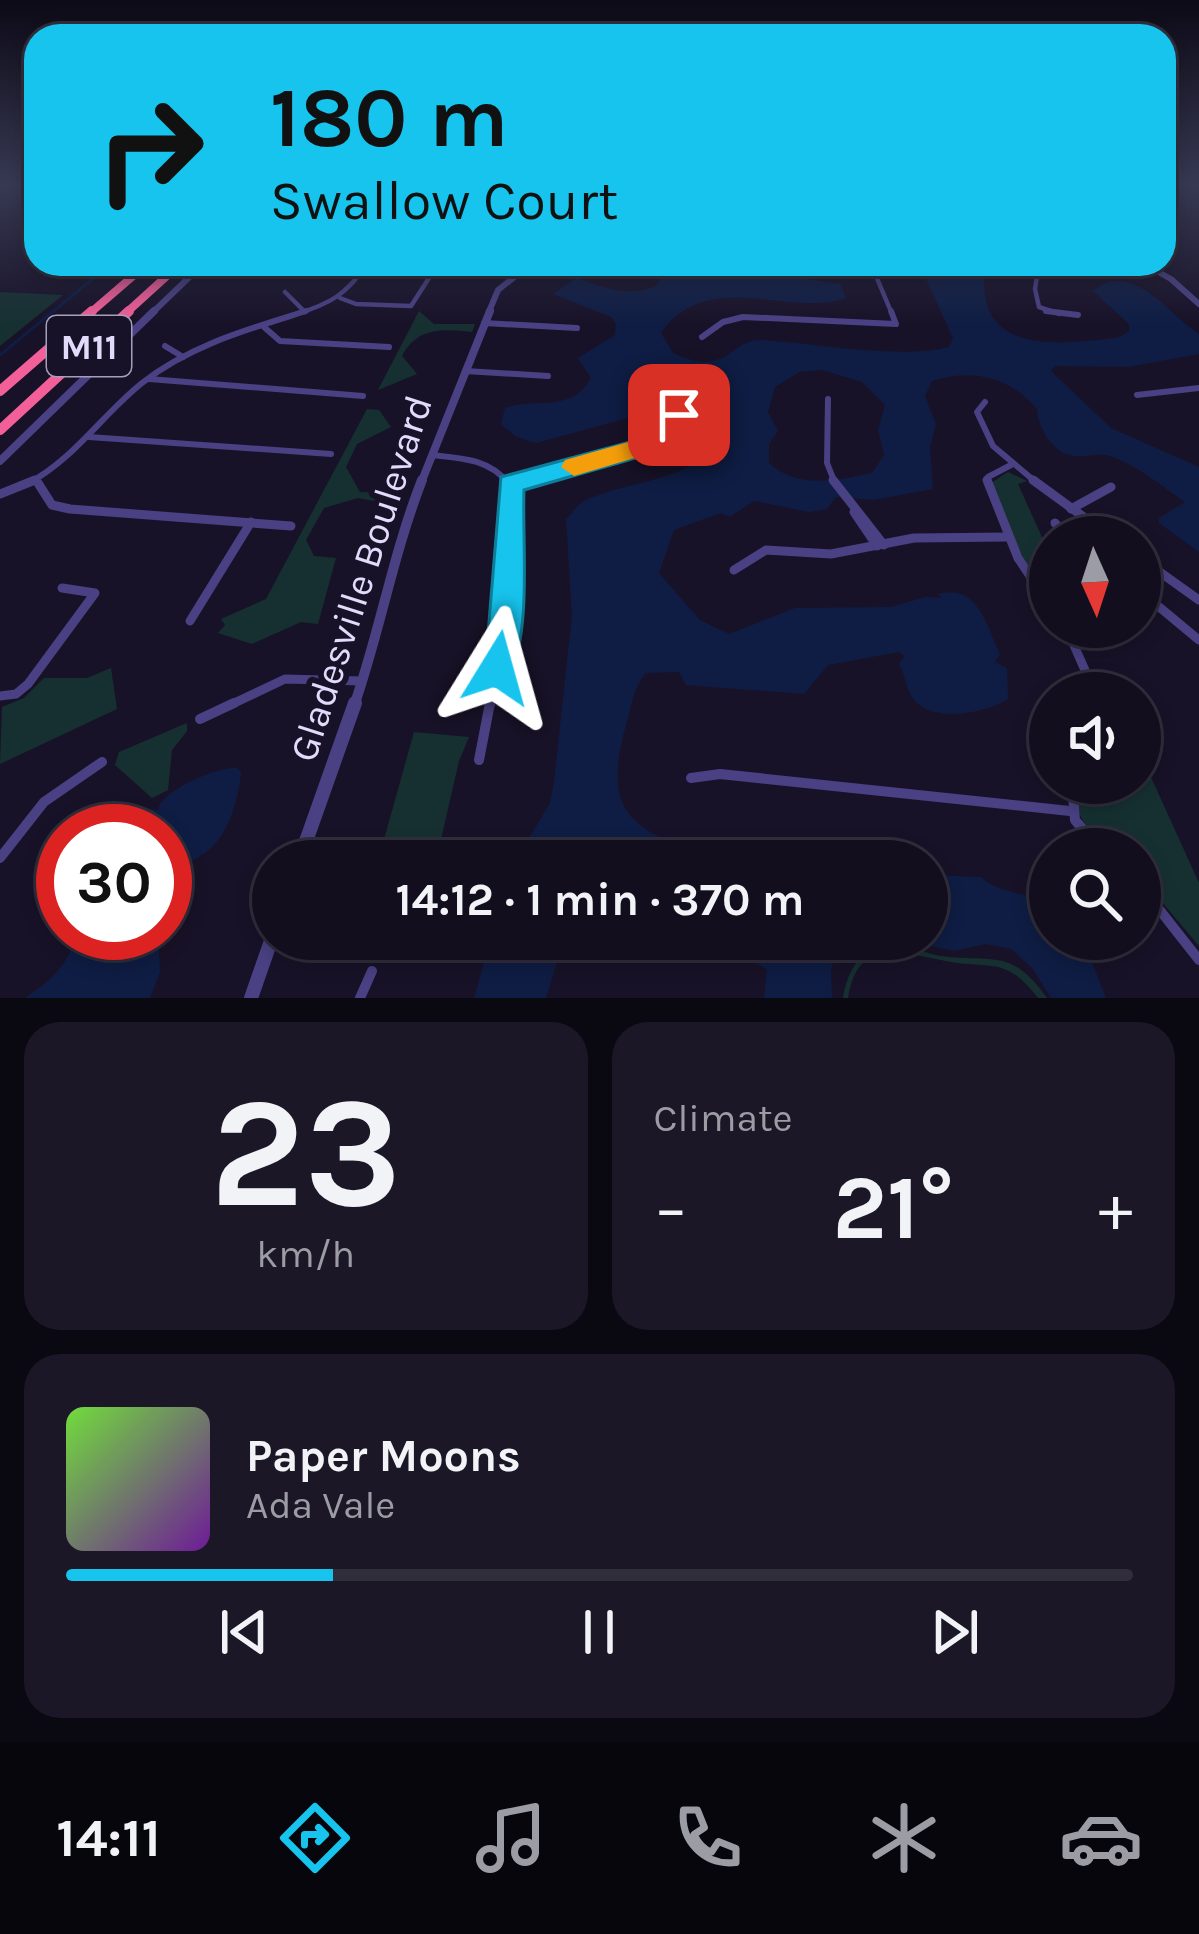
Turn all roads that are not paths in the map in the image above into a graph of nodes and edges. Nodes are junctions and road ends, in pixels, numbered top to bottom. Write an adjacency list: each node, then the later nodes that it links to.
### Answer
1 (133, 276): 26 (highway, M11)
2 (167, 276): 32 (highway, M11)
3 (191, 276): 36 (street)
4 (357, 276): 11 (street)
5 (431, 276): 11 (street)
6 (514, 276): 15 (street, Gladesville Boulevard)
7 (876, 276): 18 (street)
8 (1038, 276): 14 (street)
9 (1166, 276): 12 (street)
10 (285, 292): 13 (street)
11 (340, 298): 13 (street)
12 (1199, 304)
13 (305, 312): 16 (street)
14 (1078, 315)
15 (484, 323): 17 (street); 22 (street, Gladesville Boulevard)
16 (264, 327): 20 (street); 21 (street)
17 (577, 328)
18 (702, 338)
19 (165, 346): 21 (street)
20 (389, 347)
21 (183, 357): 24 (street)
22 (465, 371): 23 (street); 35 (street, Gladesville Boulevard)
23 (548, 376)
24 (148, 379): 28 (street); 33 (street)
25 (1199, 388): 27 (street)
26 (0, 392)
27 (1137, 395)
28 (363, 396)
29 (679, 397): 39 (street)
30 (828, 399): 47 (street)
31 (985, 402): 37 (street)
32 (0, 430)
33 (89, 436): 34 (street); 38 (street)
34 (331, 454)
35 (432, 455): 39 (street); 56 (street, Gladesville Boulevard)
36 (0, 461)
37 (1011, 465): 42 (street); 46 (street)
38 (38, 483): 41 (street); 44 (street)
39 (510, 484): 59 (street)
40 (1111, 487): 42 (street)
41 (1, 494)
42 (1071, 508): 43 (street)
43 (1082, 516)
44 (250, 522): 45 (street); 54 (street)
45 (291, 526)
46 (1008, 537): 47 (street); 50 (street)
47 (881, 545): 48 (street)
48 (734, 570)
49 (1161, 573): 52 (street)
50 (1029, 578)
51 (61, 587): 57 (street)
52 (1199, 600)
53 (1161, 608): 55 (street)
54 (190, 621)
55 (1199, 640)
56 (362, 681): 58 (street); 65 (street, Gladesville Boulevard)
57 (0, 697)
58 (200, 719)
59 (479, 760)
60 (102, 762): 66 (street)
61 (692, 778): 63 (street)
62 (1070, 804): 63 (street)
63 (1070, 811): 64 (street)
64 (1083, 828)
65 (306, 840)
66 (0, 858)
67 (1161, 912): 69 (street)
68 (264, 960): 71 (street)
69 (1199, 960)
70 (372, 971): 72 (street)
71 (251, 998)
72 (360, 998)

